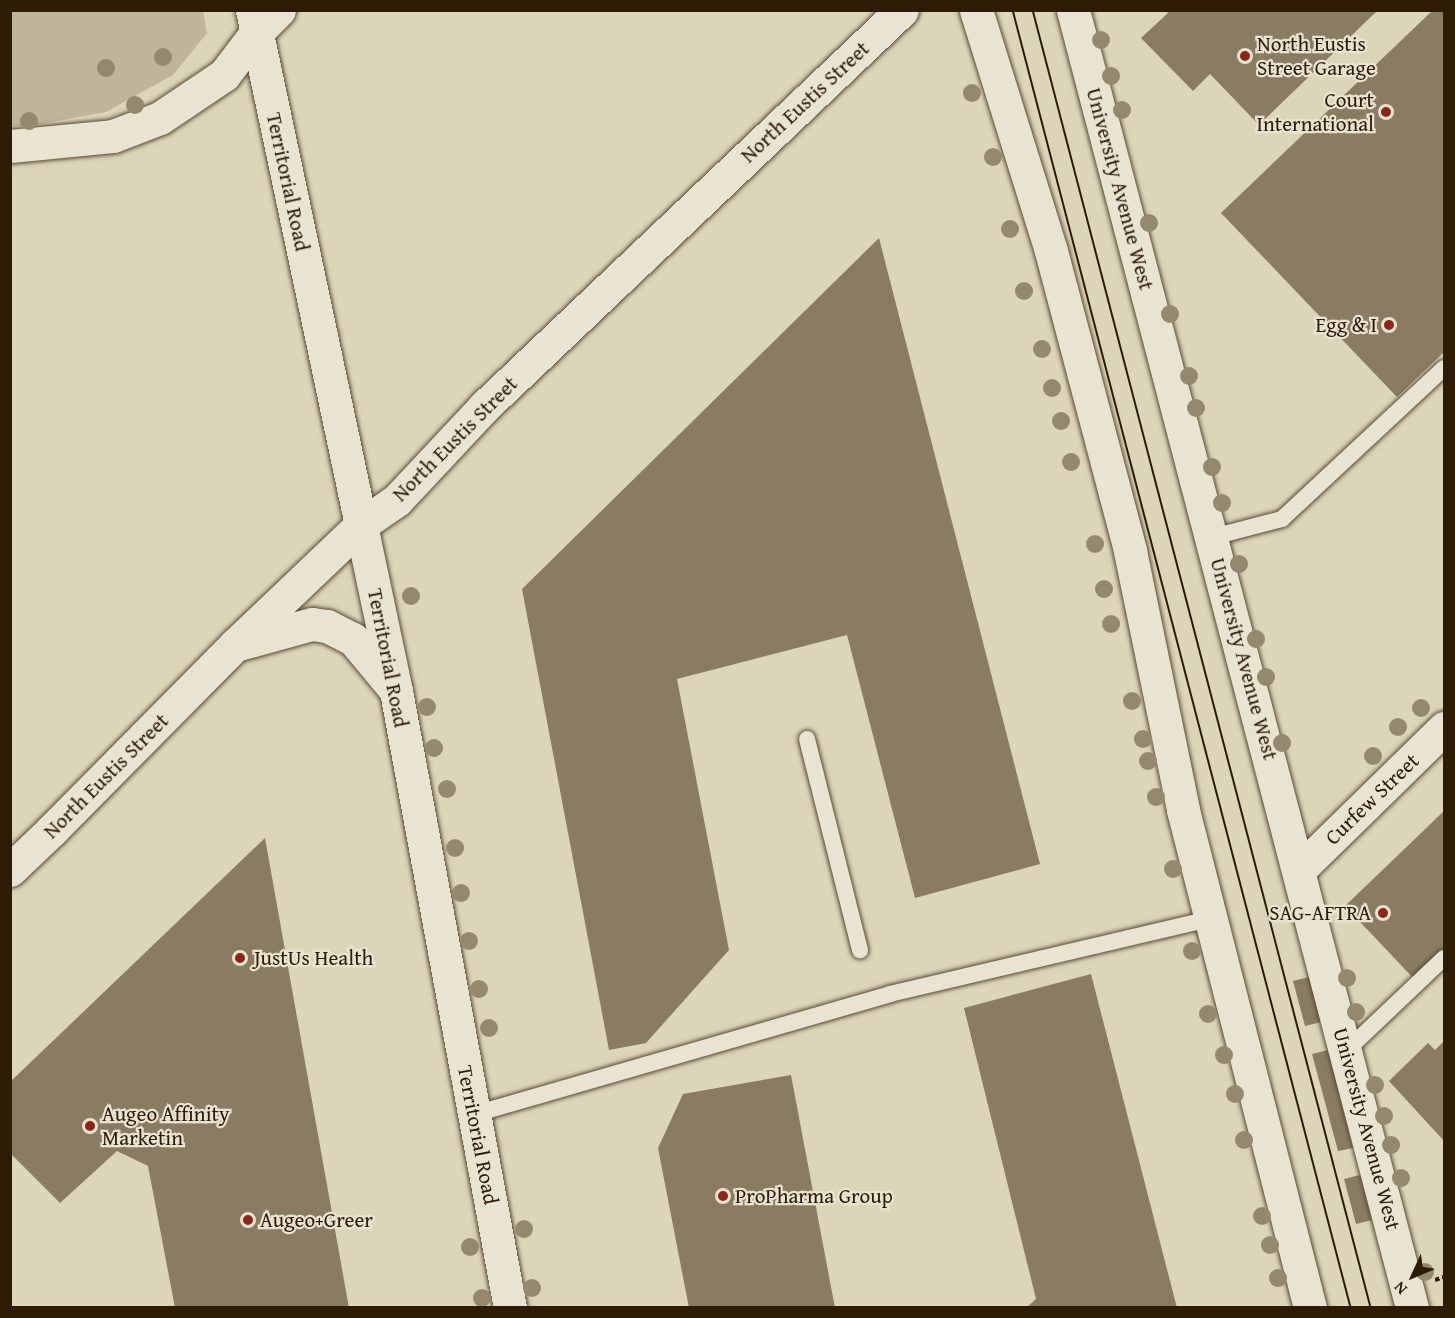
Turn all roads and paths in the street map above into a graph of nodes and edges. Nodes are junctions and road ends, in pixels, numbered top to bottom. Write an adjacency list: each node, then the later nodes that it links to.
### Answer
1 (902, 10): 7 (main road, North Eustis Street)
2 (976, 10): 15 (main road)
3 (1073, 10): 8 (main road, University Avenue West)
4 (263, 18): 5 (main road); 7 (main road, Territorial Road)
5 (10, 146)
6 (1444, 368): 8 (lane)
7 (361, 525): 9 (main road, North Eustis Street); 10 (main road, Territorial Road)
8 (1213, 537): 14 (main road, University Avenue West)
9 (235, 645): 10 (main road); 13 (main road, North Eustis Street)
10 (396, 691): 19 (main road, Territorial Road)
11 (1444, 728): 14 (main road, Curfew Street)
12 (807, 739): 16 (lane)
13 (10, 870)
14 (1299, 870): 18 (main road, University Avenue West)
15 (1211, 919): 19 (lane); 21 (main road)
16 (860, 950)
17 (1444, 958): 18 (lane)
18 (1346, 1051): 22 (main road, University Avenue West)
19 (475, 1114): 20 (main road, Territorial Road)
20 (510, 1308)
21 (1310, 1308)
22 (1412, 1308)

